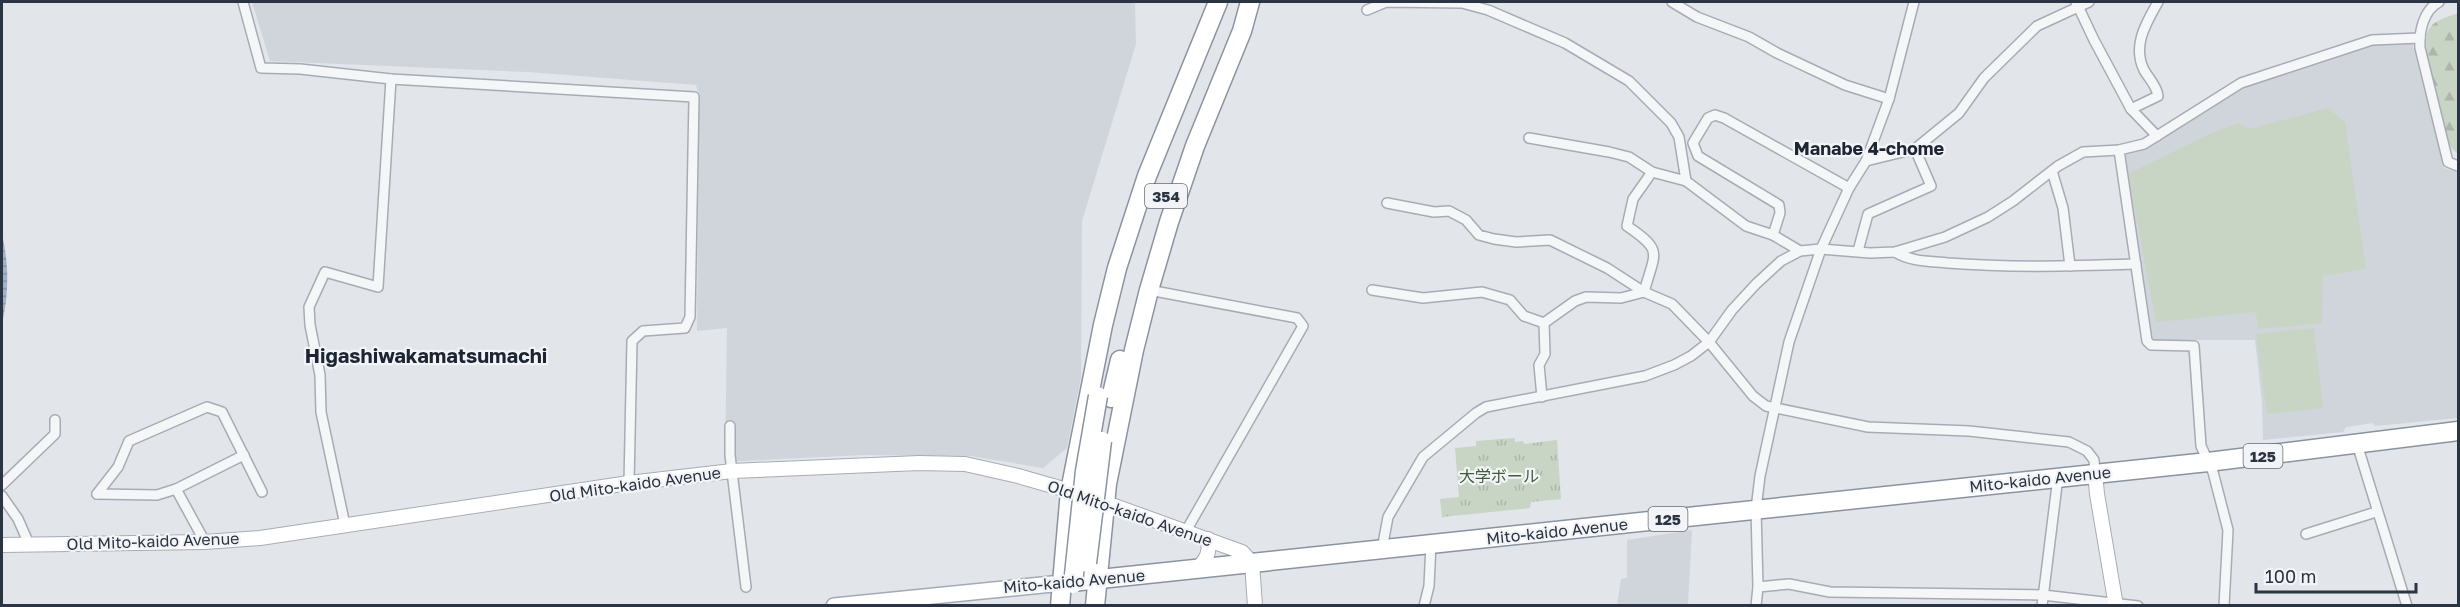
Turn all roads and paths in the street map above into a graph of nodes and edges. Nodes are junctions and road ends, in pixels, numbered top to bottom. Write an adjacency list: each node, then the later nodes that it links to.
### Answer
1 (243, 2): 15 (street)
2 (1218, 2): 56 (highway)
3 (1227, 2): 41 (highway, 354)
4 (1242, 2): 41 (highway, 354)
5 (1250, 2): 36 (highway)
6 (1462, 2): 13 (street); 26 (street)
7 (1672, 2): 16 (street)
8 (1914, 2): 16 (street)
9 (2089, 2): 12 (street)
10 (2158, 2): 17 (street)
11 (2439, 2): 14 (street)
12 (2077, 4): 17 (street); 20 (street)
13 (1367, 10)
14 (2420, 38): 18 (street); 23 (street)
15 (392, 79): 53 (street); 62 (street)
16 (1889, 99): 22 (street)
17 (2131, 110): 18 (street)
18 (2157, 136): 21 (street)
19 (1529, 138): 25 (street)
20 (1915, 149): 22 (street); 32 (street)
21 (2119, 150): 24 (street); 34 (street)
22 (1866, 160): 27 (street)
23 (2458, 165)
24 (2052, 171): 33 (street); 35 (street)
25 (1652, 172): 26 (street); 38 (street)
26 (1686, 181): 29 (street)
27 (1850, 188): 29 (street); 30 (street)
28 (1387, 203): 38 (street)
29 (1773, 235): 31 (street)
30 (1821, 249): 31 (street); 32 (street); 43 (street)
31 (1800, 251): 40 (street)
32 (1858, 251): 33 (street)
33 (1895, 252): 35 (street)
34 (2136, 264): 35 (street); 49 (street)
35 (2070, 266)
36 (1149, 290): 59 (highway); 63 (street)
37 (1372, 290): 39 (street)
38 (1644, 292): 39 (street); 40 (street)
39 (1544, 323): 42 (street)
40 (1708, 342): 42 (street); 43 (street)
41 (1105, 397): 73 (highway, 354, bridge)
42 (1542, 397): 70 (street)
43 (1776, 409): 51 (street); 60 (street)
44 (55, 420): 54 (street)
45 (730, 426): 50 (street)
46 (2458, 431): 47 (highway, Mito-kaido Avenue / 125)
47 (2357, 444): 49 (highway, Mito-kaido Avenue / 125); 61 (street)
48 (244, 455): 55 (street); 55 (street); 57 (street)
49 (2208, 462): 51 (highway, Mito-kaido Avenue / 125); 88 (street)
50 (732, 471): 53 (street, Old Mito-kaido Avenue); 56 (street, Old Mito-kaido Avenue); 74 (street)
51 (2095, 473): 52 (highway, Mito-kaido Avenue / 125); 77 (street)
52 (2058, 477): 60 (highway, Mito-kaido Avenue / 125); 76 (street)
53 (629, 483): 62 (street, Old Mito-kaido Avenue)
54 (2, 485)
55 (176, 489): 66 (street)
56 (1070, 491): 59 (street, Old Mito-kaido Avenue); 73 (highway)
57 (262, 492)
58 (2, 496): 67 (street)
59 (1105, 503): 63 (street, Old Mito-kaido Avenue); 73 (highway)
60 (1756, 509): 68 (highway, Mito-kaido Avenue / 125); 75 (street)
61 (2376, 512): 64 (street); 78 (street)
62 (345, 525): 66 (street, Old Mito-kaido Avenue)
63 (1186, 531): 65 (street, Old Mito-kaido Avenue)
64 (2306, 534)
65 (1208, 540): 71 (street, Old Mito-kaido Avenue); 72 (street)
66 (205, 542): 67 (street, Old Mito-kaido Avenue)
67 (29, 544): 69 (street, Old Mito-kaido Avenue)
68 (1431, 544): 70 (highway, Mito-kaido Avenue / 125); 85 (street)
69 (2, 545)
70 (1382, 549): 71 (highway, Mito-kaido Avenue / 125)
71 (1252, 563): 72 (highway, Mito-kaido Avenue / 125); 84 (street)
72 (1196, 569): 73 (highway, Mito-kaido Avenue / 125)
73 (1079, 582): 79 (main road, Mito-kaido Avenue); 80 (highway); 81 (highway); 82 (highway); 83 (highway)
74 (746, 587)
75 (1758, 587): 76 (street); 86 (street)
76 (2043, 600): 77 (street)
77 (2115, 605): 87 (street)
78 (2405, 605)
79 (834, 606)
80 (1060, 606)
81 (1071, 606)
82 (1084, 606)
83 (1095, 606)
84 (1254, 606)
85 (1424, 606)
86 (1756, 606)
87 (2138, 606)
88 (2224, 606)

